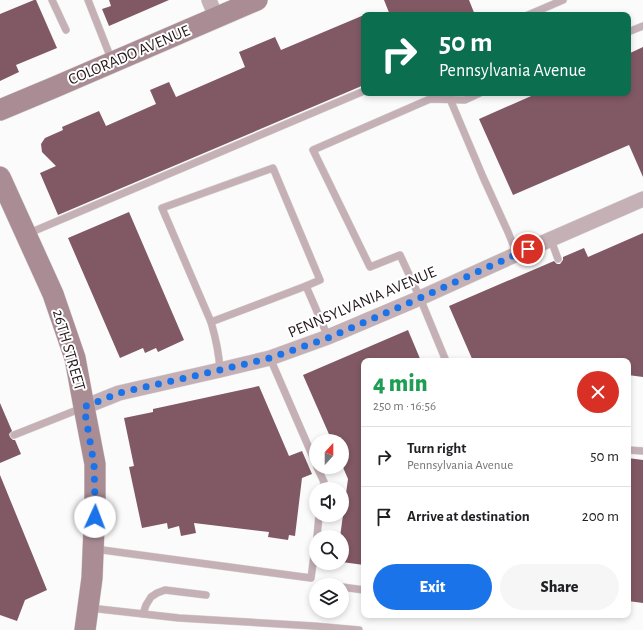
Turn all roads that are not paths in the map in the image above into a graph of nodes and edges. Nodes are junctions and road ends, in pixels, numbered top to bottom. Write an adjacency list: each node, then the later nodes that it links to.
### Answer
1 (52, 0): 8 (lane)
2 (88, 0): 10 (lane)
3 (257, 0): 5 (main road, COLORADO AVENUE)
4 (563, 0): 6 (lane)
5 (212, 9): 10 (main road, COLORADO AVENUE)
6 (535, 12)
7 (643, 26): 9 (lane)
8 (66, 30)
9 (631, 31)
10 (112, 63): 14 (main road, COLORADO AVENUE)
11 (361, 92): 17 (lane)
12 (474, 96): 13 (lane)
13 (450, 99): 19 (lane); 22 (lane)
14 (0, 110)
15 (0, 177): 17 (main road, 26TH STREET)
16 (643, 199): 18 (street, PENNSYLVANIA AVENUE)
17 (25, 234): 28 (main road, 26TH STREET)
18 (550, 240): 19 (street, PENNSYLVANIA AVENUE); 20 (lane)
19 (517, 254): 22 (street, PENNSYLVANIA AVENUE)
20 (558, 259)
21 (306, 286): 23 (lane); 23 (lane); 24 (lane)
22 (420, 298): 24 (street, PENNSYLVANIA AVENUE); 26 (lane)
23 (210, 322): 27 (lane)
24 (328, 338): 25 (street, PENNSYLVANIA AVENUE)
25 (270, 358): 27 (street, PENNSYLVANIA AVENUE); 30 (lane)
26 (445, 358)
27 (220, 370): 28 (street, PENNSYLVANIA AVENUE)
28 (84, 407): 29 (lane); 33 (main road, 26TH STREET)
29 (14, 435)
30 (309, 448)
31 (631, 450): 32 (lane)
32 (643, 451)
33 (93, 548): 34 (lane); 38 (main road, 26TH STREET)
34 (312, 570)
35 (349, 588): 36 (lane)
36 (361, 590)
37 (206, 595): 39 (lane)
38 (88, 608): 39 (lane); 40 (main road, 26TH STREET)
39 (143, 614): 41 (lane)
40 (85, 630)
41 (359, 630)

